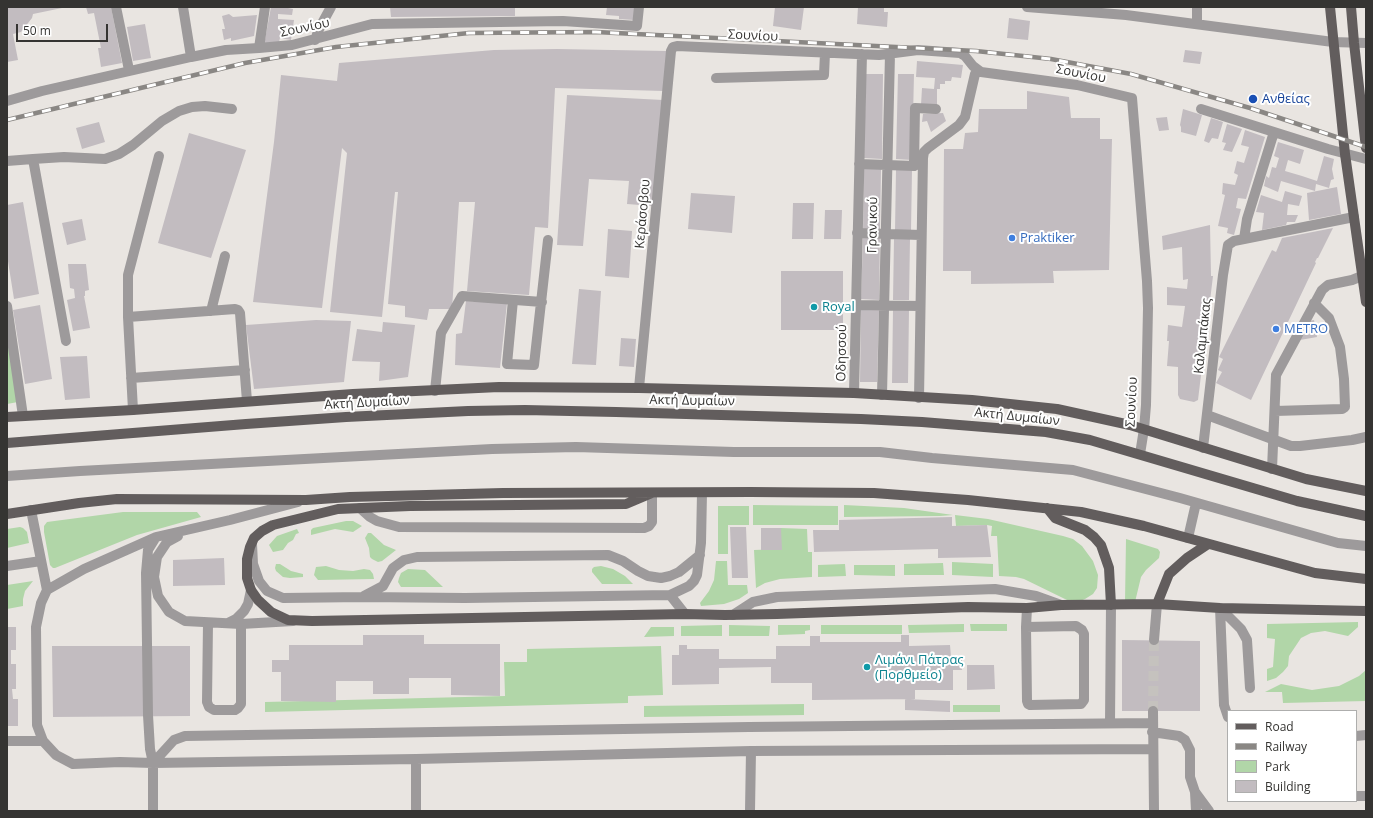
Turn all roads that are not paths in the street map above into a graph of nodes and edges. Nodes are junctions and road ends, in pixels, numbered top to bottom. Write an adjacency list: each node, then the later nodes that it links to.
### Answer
1 (116, 7): 22 (street)
2 (183, 7): 21 (street)
3 (265, 7): 17 (street)
4 (331, 7): 12 (street)
5 (639, 7): 12 (street, Σουνίου)
6 (1027, 7): 10 (street)
7 (1197, 7): 11 (street)
8 (1330, 7): 13 (main road)
9 (1351, 7): 14 (main road)
10 (1092, 9): 11 (street)
11 (1197, 24): 13 (street)
12 (315, 40): 17 (street, Σουνίου)
13 (1333, 42): 14 (street); 31 (main road)
14 (1354, 43): 15 (street); 30 (main road)
15 (1366, 43)
16 (677, 46): 18 (street, Σουνίου); 60 (street, Κεράσοβου)
17 (260, 48): 21 (street, Σουνίου)
18 (825, 53): 19 (street, Σουνίου); 24 (street)
19 (862, 54): 20 (street, Σουνίου); 37 (street, Οδησσού)
20 (890, 54): 23 (street, Σουνίου); 38 (street, Γρανικού)
21 (191, 56): 22 (street, Σουνίου)
22 (129, 70): 25 (street, Σουνίου)
23 (978, 70): 36 (street); 71 (street, Σουνίου)
24 (716, 78)
25 (7, 101)
26 (936, 109): 36 (street)
27 (1201, 109): 29 (street)
28 (232, 110): 33 (street)
29 (1274, 132): 31 (street); 43 (street)
30 (1366, 148)
31 (1345, 154): 34 (street); 39 (main road)
32 (159, 156): 56 (street)
33 (33, 159): 35 (street); 57 (street)
34 (1366, 159)
35 (7, 161)
36 (918, 163): 38 (street); 42 (street)
37 (859, 164): 38 (street); 40 (street, Οδησσού)
38 (887, 165): 41 (street, Γρανικού)
39 (1354, 217): 43 (street, Καλαμπάκας); 46 (main road)
40 (858, 234): 41 (street); 51 (street, Οδησσού)
41 (886, 234): 42 (street); 53 (street, Γρανικού)
42 (922, 235): 54 (street)
43 (1244, 239): 68 (street, Καλαμπάκας)
44 (548, 240): 48 (street)
45 (225, 256): 55 (street)
46 (1364, 276): 49 (main road); 50 (street)
47 (512, 300): 48 (street); 48 (street); 61 (street)
48 (542, 302)
49 (1366, 302)
50 (1314, 303): 67 (street); 67 (street)
51 (856, 305): 53 (street); 62 (street, Οδησσού)
52 (7, 306): 69 (street)
53 (884, 306): 54 (street); 63 (street, Γρανικού)
54 (920, 306): 64 (street)
55 (211, 310): 56 (street); 58 (street)
56 (128, 317): 59 (street)
57 (66, 341)
58 (245, 370): 59 (street); 65 (street)
59 (131, 378): 66 (street)
60 (639, 388): 61 (main road, Ακτή Δυμαίων); 62 (main road, Ακτή Δυμαίων)
61 (435, 391): 65 (main road, Ακτή Δυμαίων)
62 (854, 393): 63 (main road, Ακτή Δυμαίων)
63 (882, 395): 64 (main road, Ακτή Δυμαίων)
64 (919, 398): 71 (main road, Ακτή Δυμαίων)
65 (247, 401): 66 (main road, Ακτή Δυμαίων)
66 (133, 410): 69 (main road, Ακτή Δυμαίων)
67 (1275, 411): 73 (street)
68 (1208, 415): 73 (street); 75 (street, Καλαμπάκας)
69 (23, 416): 70 (main road, Ακτή Δυμαίων)
70 (7, 417)
71 (1144, 429): 75 (main road, Ακτή Δυμαίων); 76 (street, Σουνίου)
72 (1366, 437): 73 (street)
73 (1274, 440): 77 (street)
74 (7, 443): 76 (main road, Ακτή Δυμαίων)
75 (1204, 448): 77 (main road, Ακτή Δυμαίων)
76 (1140, 454): 88 (main road, Ακτή Δυμαίων)
77 (1272, 469): 79 (main road, Ακτή Δυμαίων)
78 (7, 476): 83 (street)
79 (1366, 491)
80 (652, 493): 81 (main road); 82 (main road); 84 (main road); 84 (street)
81 (702, 493): 85 (main road); 95 (street)
82 (306, 500): 86 (main road); 89 (street)
83 (1196, 503): 91 (street); 94 (street)
84 (360, 508): 92 (main road)
85 (1046, 508): 91 (main road); 105 (main road)
86 (31, 510): 87 (main road); 96 (street)
87 (7, 514)
88 (1366, 516)
89 (189, 530): 90 (street); 112 (street)
90 (156, 537): 99 (street); 127 (street)
91 (1188, 538): 93 (main road)
92 (252, 542): 100 (main road); 102 (street)
93 (1208, 544): 98 (main road); 103 (main road)
94 (1366, 546)
95 (700, 555): 101 (street); 102 (street)
96 (41, 561): 97 (street); 99 (street)
97 (7, 566)
98 (1366, 579)
99 (47, 590): 122 (street)
100 (251, 590): 111 (main road); 113 (street)
101 (670, 595): 102 (street); 109 (street)
102 (364, 596)
103 (1157, 604): 105 (main road); 107 (main road); 116 (street)
104 (1061, 605): 105 (main road); 106 (main road); 110 (street)
105 (1111, 605): 120 (street)
106 (1027, 608): 110 (main road); 115 (street)
107 (1220, 608): 108 (main road); 117 (street); 119 (street)
108 (1366, 611)
109 (685, 614): 110 (main road); 111 (main road)
110 (733, 615)
111 (301, 621): 114 (street)
112 (208, 623): 113 (street); 114 (street)
113 (228, 623): 114 (street)
114 (240, 624)
115 (1026, 627): 115 (street)
116 (1154, 640)
117 (1250, 688)
118 (1153, 711): 121 (street)
119 (1227, 714)
120 (1110, 723): 121 (street); 127 (street)
121 (1152, 728): 124 (street); 128 (street)
122 (43, 740): 123 (street); 127 (street)
123 (7, 741)
124 (1152, 749): 125 (street); 132 (street)
125 (751, 751): 126 (street); 131 (street)
126 (416, 759): 127 (street); 130 (street)
127 (153, 763): 129 (street)
128 (1195, 792): 133 (street); 134 (street)
129 (153, 811)
130 (416, 811)
131 (750, 811)
132 (1154, 811)
133 (1196, 811)
134 (1209, 811)

